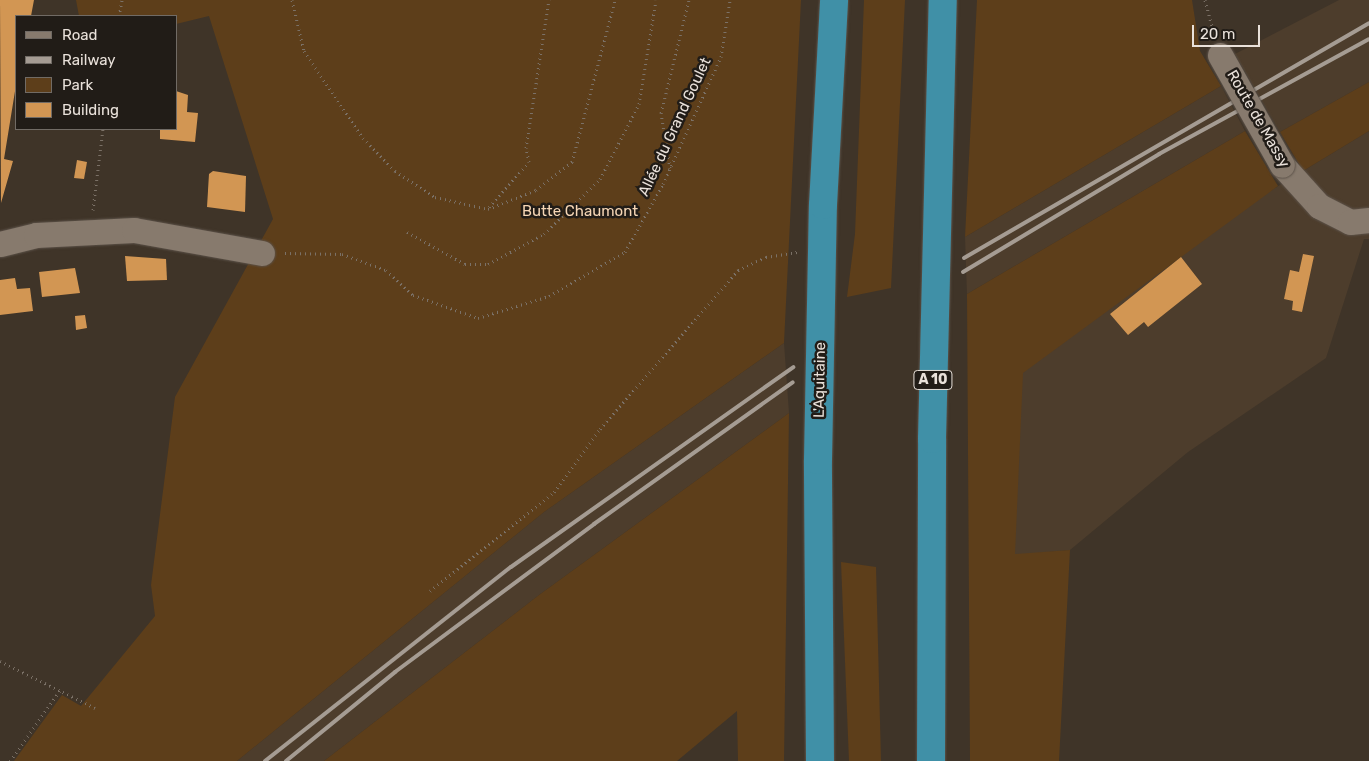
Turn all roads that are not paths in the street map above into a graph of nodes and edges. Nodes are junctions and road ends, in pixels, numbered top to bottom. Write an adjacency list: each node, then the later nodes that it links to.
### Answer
1 (834, 0): 7 (highway, L'Aquitaine)
2 (943, 0): 8 (highway, A 10)
3 (1220, 55): 4 (street, Route de Massy, bridge)
4 (1369, 220)
5 (0, 244): 6 (street)
6 (262, 253)
7 (820, 761)
8 (931, 761)

